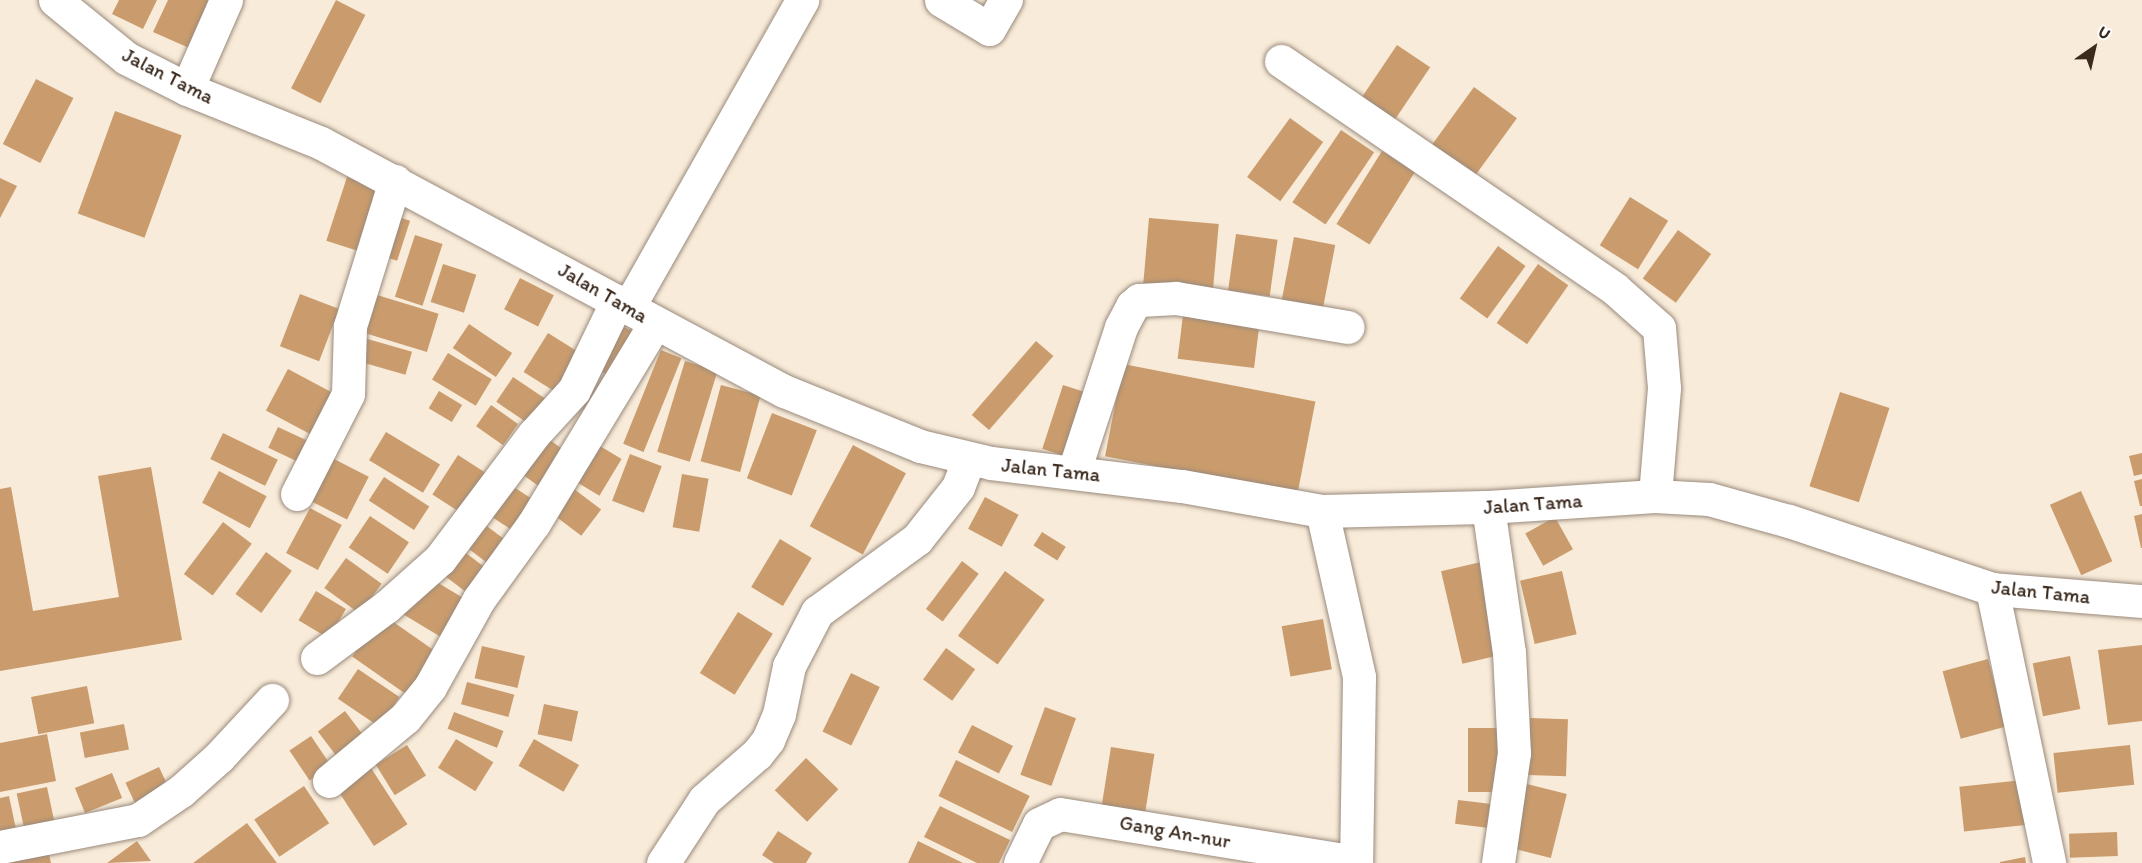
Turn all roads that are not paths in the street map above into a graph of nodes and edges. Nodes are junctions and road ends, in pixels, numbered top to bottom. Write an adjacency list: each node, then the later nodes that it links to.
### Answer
1 (55, 0): 7 (street, Jalan Tama)
2 (226, 0): 7 (street)
3 (802, 0): 9 (street)
4 (941, 0): 5 (street)
5 (1006, 0)
6 (1281, 61): 14 (street)
7 (187, 89): 8 (street, Jalan Tama)
8 (395, 181): 9 (street, Jalan Tama); 13 (street)
9 (633, 311): 11 (street, Jalan Tama); 19 (street); 21 (street)
10 (1348, 327): 12 (street)
11 (969, 459): 12 (street, Jalan Tama); 24 (street)
12 (1074, 471): 16 (street, Jalan Tama)
13 (297, 494)
14 (1654, 496): 15 (street, Jalan Tama); 17 (street, Jalan Tama)
15 (1488, 507): 16 (street, Jalan Tama); 26 (street)
16 (1322, 511): 23 (street)
17 (1992, 589): 18 (street, Jalan Tama); 27 (street)
18 (2142, 601)
19 (317, 658)
20 (272, 700): 22 (street)
21 (329, 781)
22 (0, 847)
23 (1356, 862): 25 (street, Gang An-nur)
24 (663, 863)
25 (1020, 863)
26 (1498, 863)
27 (2049, 863)

